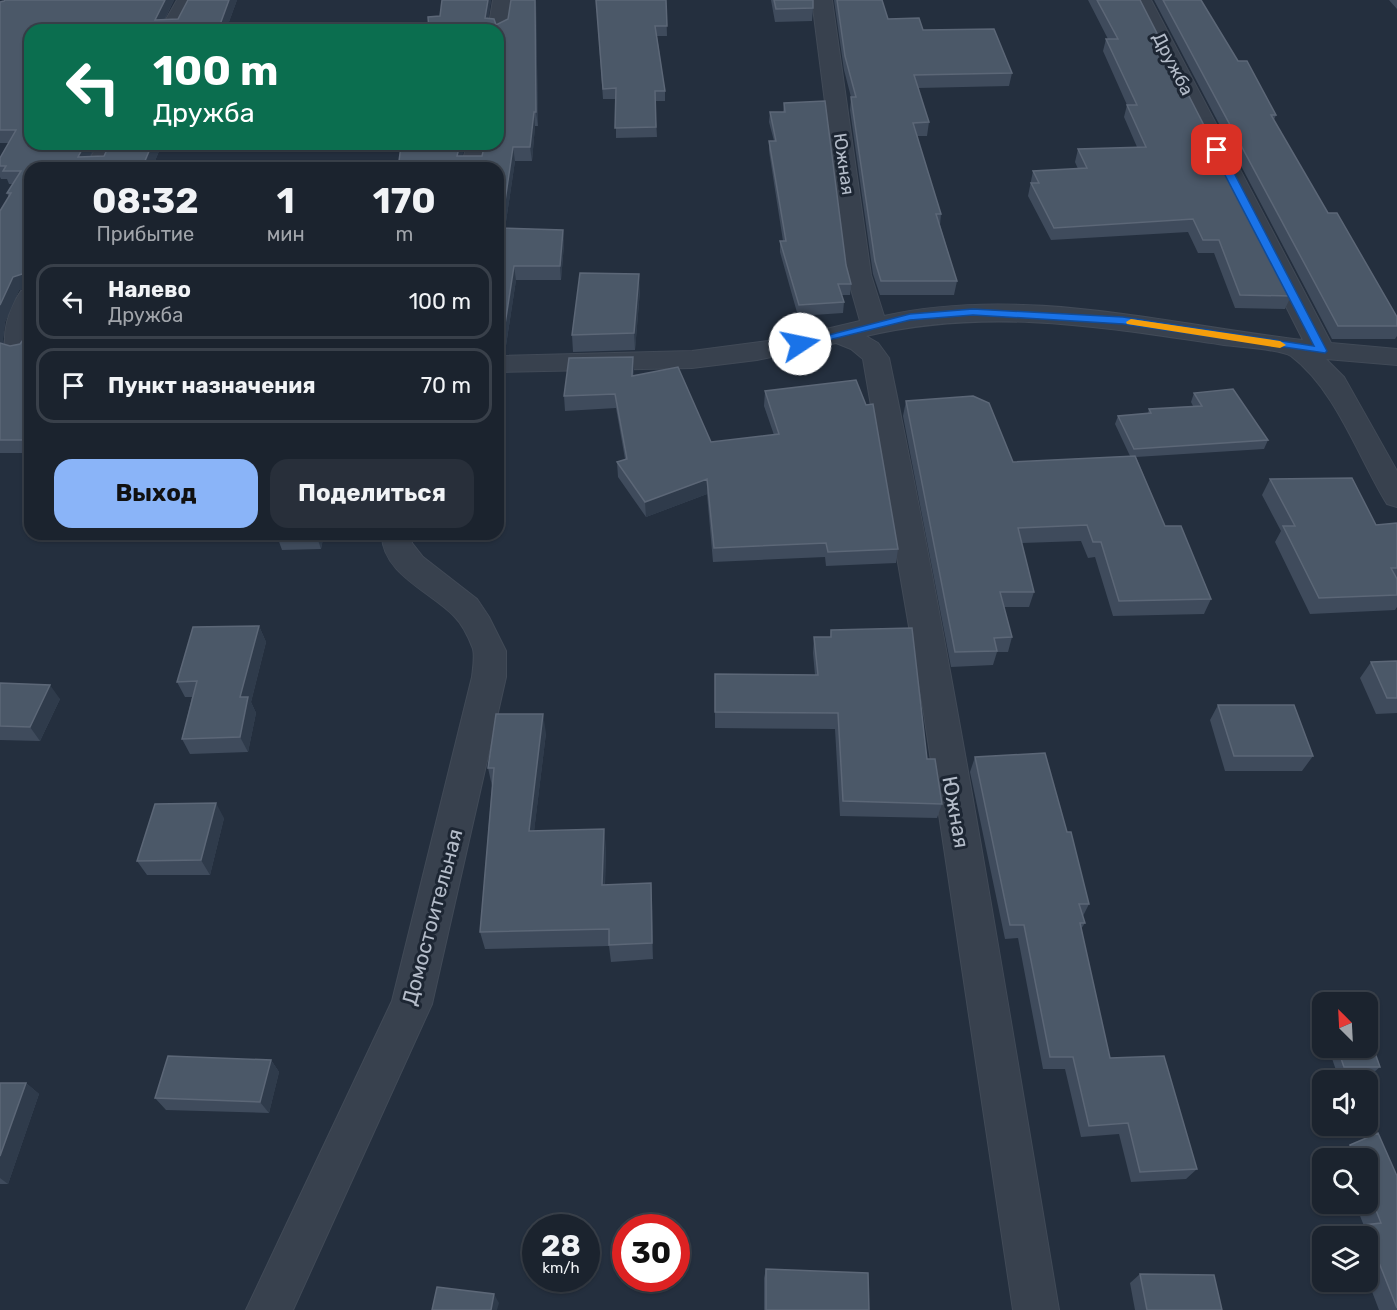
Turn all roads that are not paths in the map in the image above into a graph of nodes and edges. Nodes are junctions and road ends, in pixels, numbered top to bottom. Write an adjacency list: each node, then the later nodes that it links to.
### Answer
1 (187, 0): 5 (street)
2 (503, 0): 6 (street)
3 (822, 0): 8 (street, Южная)
4 (1141, 0): 9 (street, Дружба)
5 (173, 24)
6 (499, 24)
7 (24, 310): 10 (street)
8 (857, 331): 9 (street); 12 (street); 16 (street, Южная)
9 (1309, 349): 11 (street); 13 (street, Дружба)
10 (16, 356)
11 (1397, 357)
12 (504, 364)
13 (1397, 497)
14 (397, 540): 15 (street, Домостоительная)
15 (269, 1310)
16 (1036, 1310)

